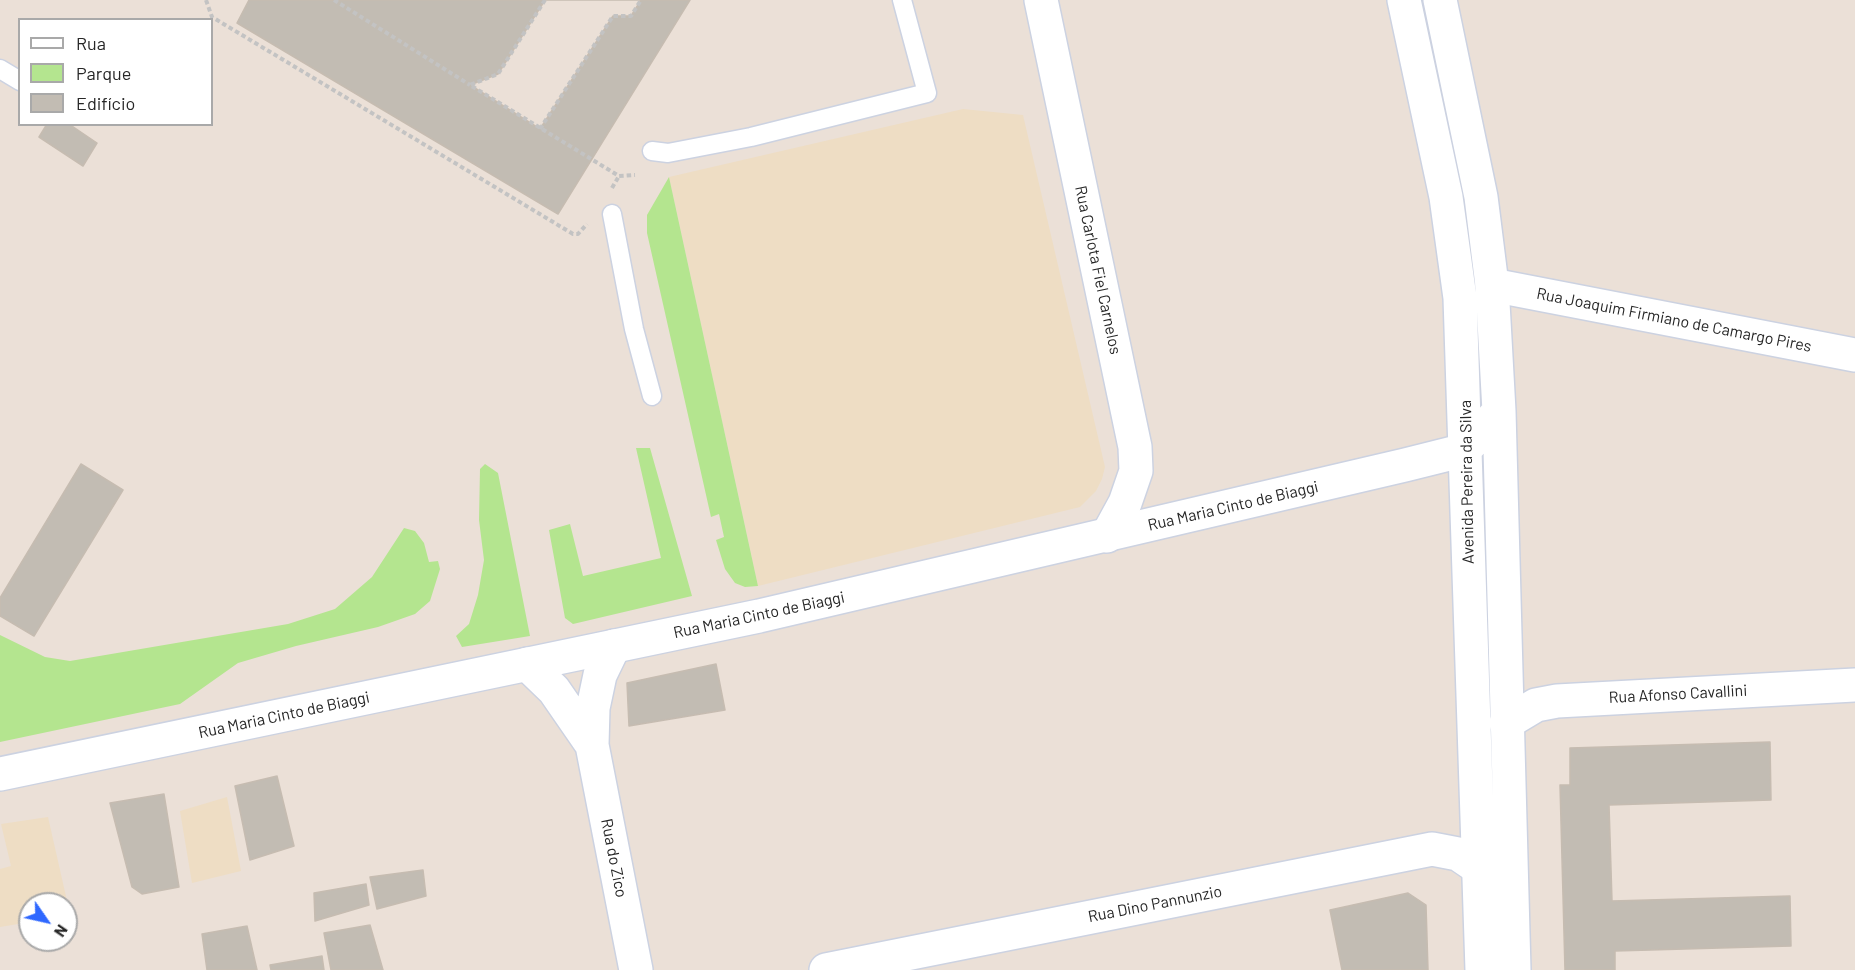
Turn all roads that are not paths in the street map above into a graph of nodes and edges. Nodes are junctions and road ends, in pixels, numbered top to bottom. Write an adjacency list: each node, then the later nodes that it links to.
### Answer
1 (902, 0): 7 (lane)
2 (1041, 0): 14 (main road, Rua Carlota Fiel Carnelos)
3 (1404, 0): 13 (main road, Avenida Pereira da Silva)
4 (1443, 2): 9 (main road, Avenida Pereira da Silva)
5 (0, 69): 6 (lane)
6 (18, 80)
7 (652, 151)
8 (612, 214): 11 (lane)
9 (1492, 285): 10 (main road, Rua Joaquim Firmiano de Camargo Pires); 12 (main road, Avenida Pereira da Silva)
10 (1855, 355)
11 (652, 396)
12 (1499, 411): 13 (main road); 18 (main road, Avenida Pereira da Silva)
13 (1465, 450): 14 (main road, Rua Maria Cinto de Biaggi); 21 (main road, Avenida Pereira da Silva)
14 (1107, 536): 15 (main road, Rua Maria Cinto de Biaggi)
15 (614, 646): 16 (main road, Rua Maria Cinto de Biaggi); 19 (main road, Rua do Zico)
16 (527, 664): 19 (main road, Rua do Zico); 20 (main road, Rua Maria Cinto de Biaggi)
17 (1855, 685): 18 (main road, Rua Afonso Cavallini)
18 (1506, 723): 25 (main road, Avenida Pereira da Silva)
19 (592, 745): 22 (main road, Rua do Zico)
20 (0, 774)
21 (1480, 869): 23 (main road, Rua Dino Pannunzio); 24 (main road, Avenida Pereira da Silva)
22 (636, 970)
23 (826, 970)
24 (1482, 970)
25 (1514, 970)

